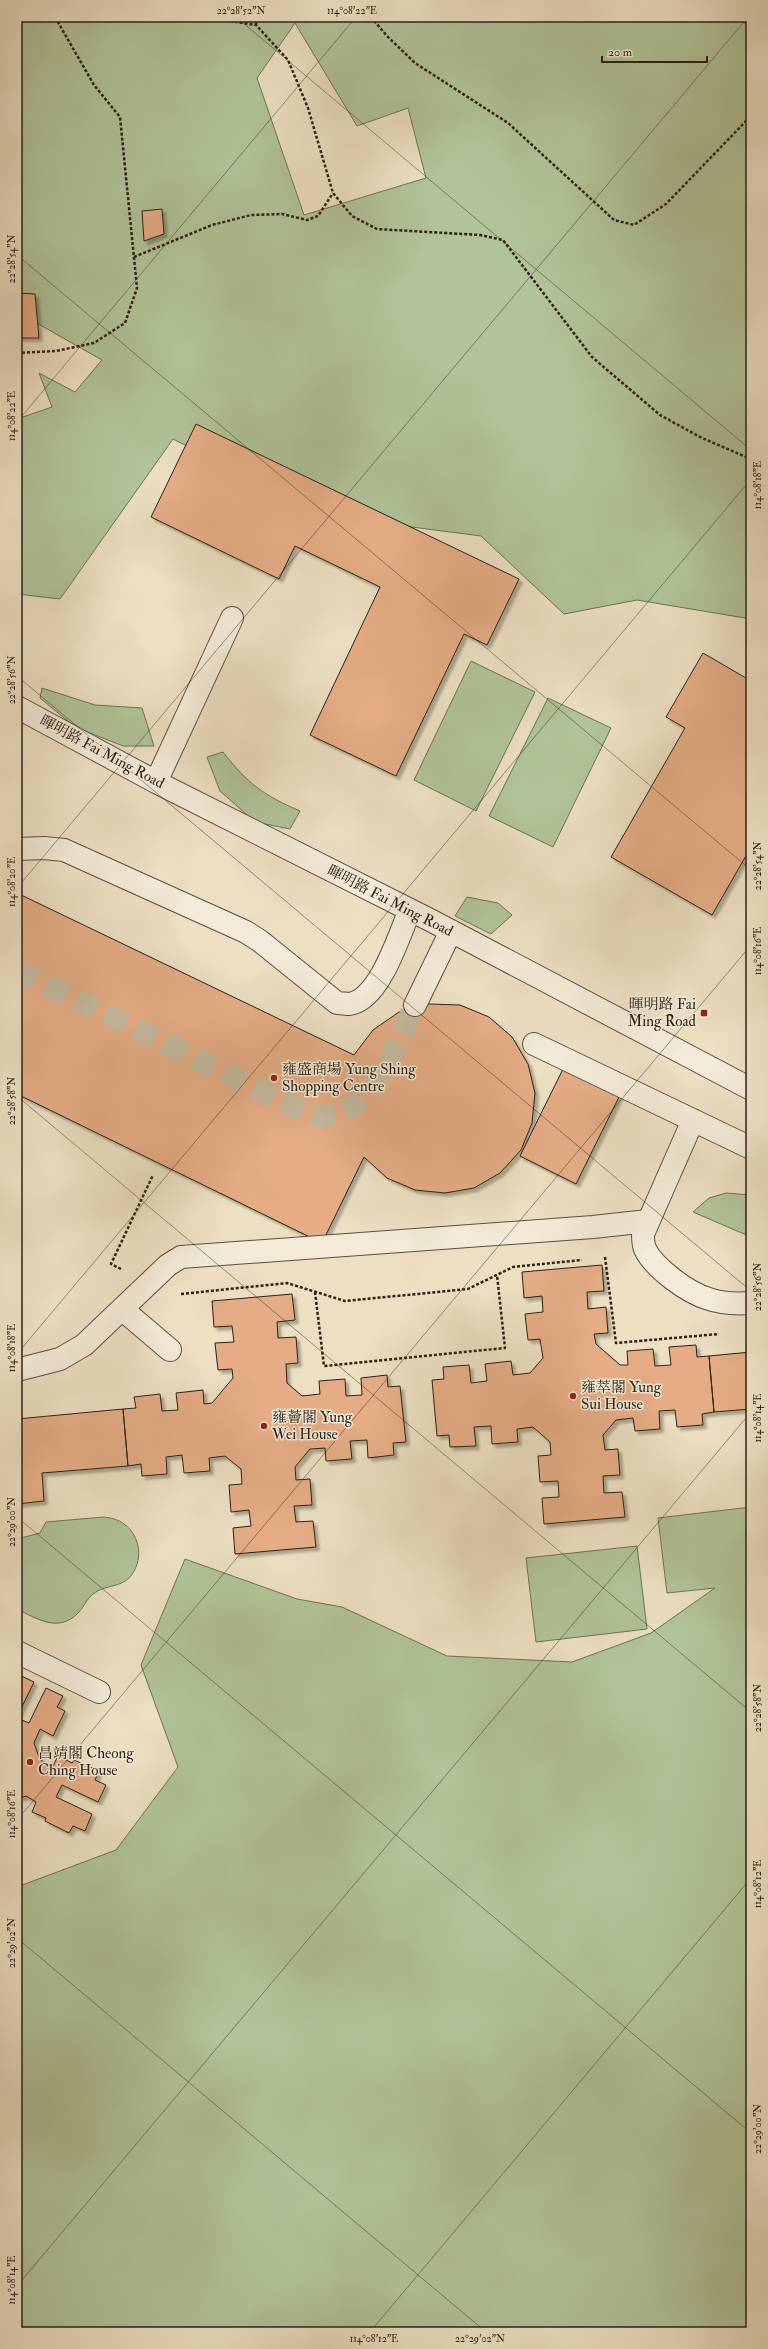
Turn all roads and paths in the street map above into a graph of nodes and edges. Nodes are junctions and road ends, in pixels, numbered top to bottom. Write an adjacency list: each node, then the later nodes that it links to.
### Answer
1 (55, 17): 8 (path)
2 (205, 17): 5 (path)
3 (256, 17): 5 (path)
4 (371, 17): 6 (path)
5 (256, 25): 7 (path)
6 (747, 120)
7 (333, 193): 8 (path); 10 (path)
8 (134, 257): 9 (path)
9 (17, 353)
10 (751, 459)
11 (232, 618): 13 (street)
12 (21, 710): 13 (street, 暉明路 Fai Ming Road)
13 (156, 782): 15 (street, 暉明路 Fai Ming Road)
14 (17, 849): 15 (street)
15 (410, 910): 16 (street, 暉明路 Fai Ming Road)
16 (451, 931): 17 (street); 19 (street, 暉明路 Fai Ming Road)
17 (415, 1004)
18 (534, 1044): 20 (street)
19 (751, 1089)
20 (693, 1120): 21 (street); 23 (street)
21 (751, 1148)
22 (153, 1175): 27 (path)
23 (648, 1221): 27 (street); 29 (street)
24 (599, 1258): 31 (path)
25 (583, 1260): 26 (path)
26 (497, 1275): 28 (path); 28 (path)
27 (151, 1283): 28 (path); 30 (street)
28 (315, 1292)
29 (751, 1302)
30 (123, 1310): 32 (street); 33 (street)
31 (727, 1333)
32 (170, 1350)
33 (17, 1370)
34 (17, 1652): 35 (street)
35 (99, 1692)

